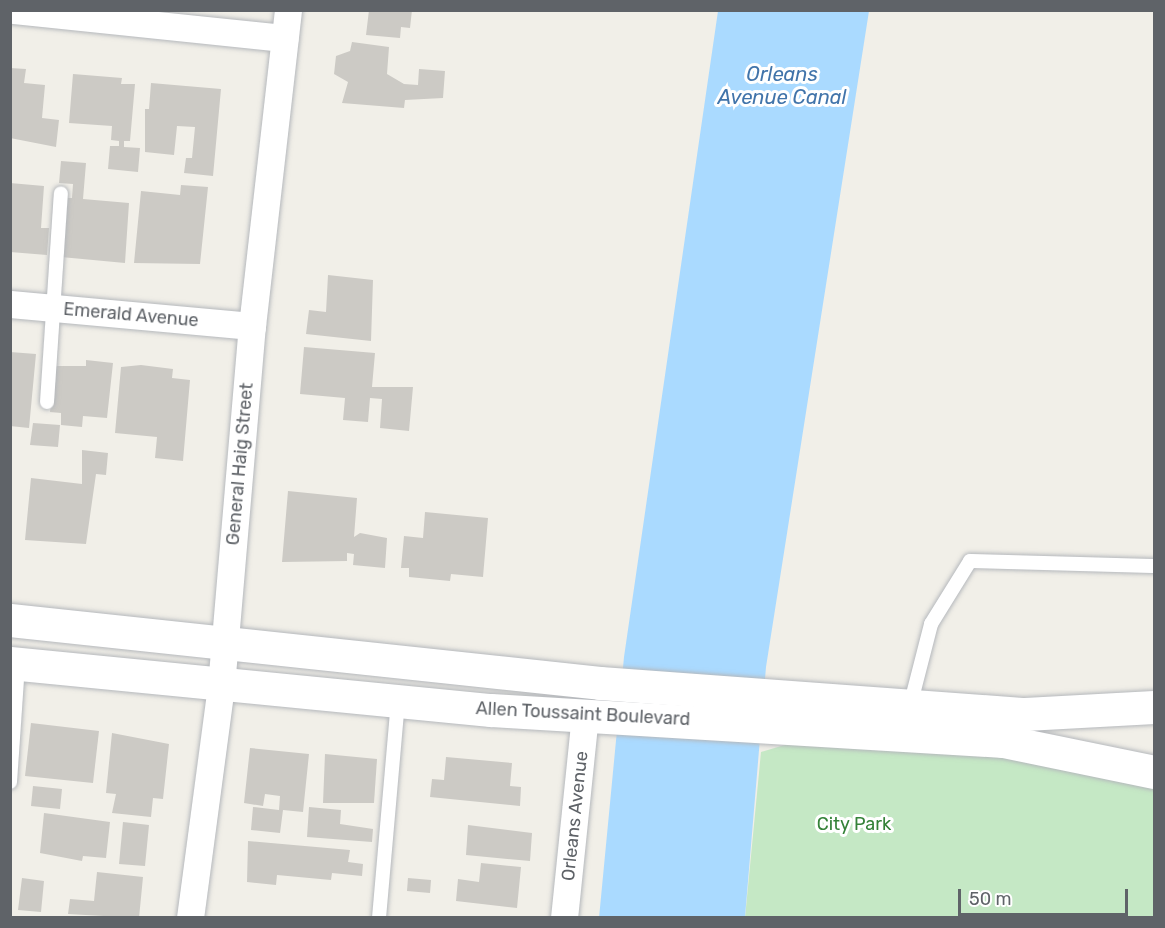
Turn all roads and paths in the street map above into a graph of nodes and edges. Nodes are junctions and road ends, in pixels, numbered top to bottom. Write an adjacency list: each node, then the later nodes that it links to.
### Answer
1 (13, 10): 3 (street)
2 (288, 10): 3 (street, General Haig Street)
3 (285, 38): 7 (street, General Haig Street)
4 (62, 194): 6 (lane)
5 (10, 304): 6 (street, Emerald Avenue)
6 (55, 309): 7 (street, Emerald Avenue); 8 (lane)
7 (252, 326): 11 (street, General Haig Street)
8 (47, 402)
9 (1155, 566): 16 (lane)
10 (10, 620): 11 (main road, Allen Toussaint Boulevard)
11 (225, 641): 13 (main road, Allen Toussaint Boulevard); 14 (street, General Haig Street)
12 (14, 664): 14 (main road, Allen Toussaint Boulevard); 22 (lane)
13 (455, 665): 17 (main road); 19 (main road, Allen Toussaint Boulevard)
14 (221, 686): 15 (main road, Allen Toussaint Boulevard); 23 (street, General Haig Street)
15 (398, 702): 17 (main road, Allen Toussaint Boulevard); 24 (lane)
16 (910, 706): 18 (main road, Allen Toussaint Boulevard); 19 (main road, Allen Toussaint Boulevard)
17 (452, 707): 20 (main road, Allen Toussaint Boulevard)
18 (1155, 707)
19 (787, 711): 20 (main road, Allen Toussaint Boulevard); 21 (main road, Allen Toussaint Boulevard)
20 (591, 715): 25 (street, Orleans Avenue)
21 (1155, 772)
22 (10, 782)
23 (190, 918)
24 (379, 918)
25 (564, 918)

